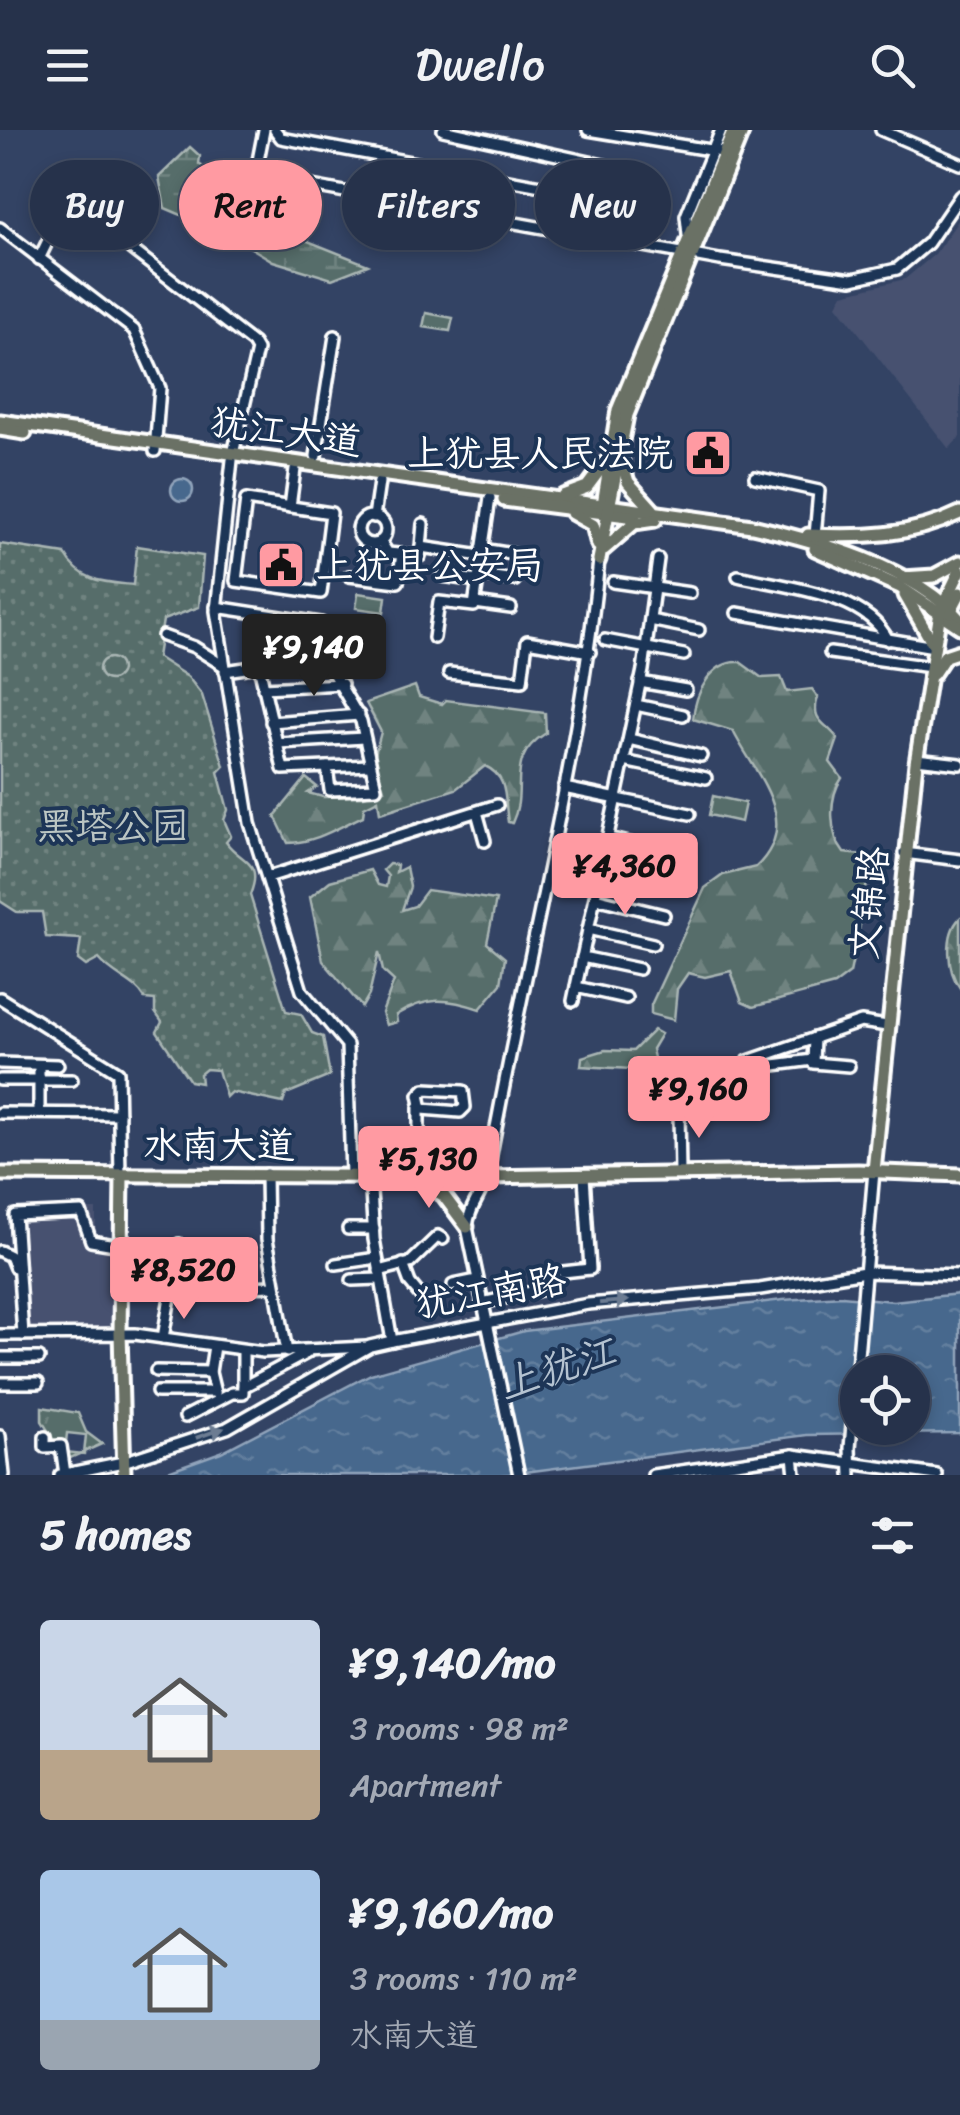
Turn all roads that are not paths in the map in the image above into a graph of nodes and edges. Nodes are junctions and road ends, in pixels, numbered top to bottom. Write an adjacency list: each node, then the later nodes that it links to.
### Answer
1 (264, 130): 14 (street)
2 (275, 130): 9 (street)
3 (443, 130): 9 (street)
4 (588, 130): 10 (street)
5 (721, 130): 10 (street)
6 (734, 130): 10 (main road)
7 (744, 130): 10 (main road)
8 (881, 130): 11 (street)
9 (472, 132)
10 (724, 152): 14 (main road); 14 (street)
11 (960, 164)
12 (960, 196): 14 (street)
13 (0, 228): 15 (street)
14 (689, 250): 20 (main road)
15 (39, 259): 19 (street); 22 (street)
16 (336, 336): 21 (street)
17 (0, 420): 19 (main road, 犹江大道)
18 (0, 429): 19 (main road, 犹江大道)
19 (155, 448): 22 (main road, 犹江大道)
20 (614, 453): 27 (main road); 29 (main road); 31 (main road)
21 (316, 456)
22 (233, 457): 23 (main road, 犹江大道); 27 (main road, 犹江大道); 56 (street)
23 (295, 469): 25 (main road, 犹江大道); 28 (street)
24 (755, 478): 35 (street)
25 (379, 482): 26 (main road, 犹江大道); 32 (street)
26 (490, 498): 27 (main road, 犹江大道); 38 (street)
27 (550, 502): 29 (main road, 犹江大道); 41 (main road)
28 (290, 507): 28 (street)
29 (606, 509): 31 (main road, 犹江大道); 41 (main road)
30 (960, 514): 35 (main road)
31 (656, 516): 34 (main road, 犹江大道); 41 (main road); 51 (main road, 犹江大道)
32 (374, 517): 36 (street); 36 (street)
33 (423, 524): 37 (street)
34 (792, 535): 35 (main road); 51 (main road, 犹江大道)
35 (815, 536)
36 (380, 541): 39 (street)
37 (421, 547): 38 (street); 39 (street)
38 (482, 552): 40 (street); 48 (street)
39 (402, 554): 45 (street)
40 (519, 554)
41 (599, 558): 70 (street)
42 (658, 559): 52 (street)
43 (960, 562): 51 (main road)
44 (960, 571): 59 (main road)
45 (349, 576)
46 (442, 576): 48 (street)
47 (738, 576): 66 (street)
48 (478, 578): 49 (street); 55 (street)
49 (515, 580)
50 (613, 582): 52 (street)
51 (898, 582): 59 (main road, 犹江大道); 67 (main road)
52 (654, 588): 53 (street); 60 (street)
53 (690, 593)
54 (960, 593): 59 (main road)
55 (475, 603): 57 (street); 64 (street)
56 (216, 607): 61 (street); 75 (street)
57 (511, 608)
58 (737, 613): 66 (street)
59 (950, 615): 67 (main road, 文锦路)
60 (650, 620): 62 (street); 68 (street)
61 (322, 622)
62 (698, 630)
63 (164, 636): 75 (street)
64 (434, 638)
65 (605, 640): 68 (street)
66 (888, 640): 67 (street)
67 (934, 645): 74 (main road, 文锦路)
68 (646, 647): 72 (street); 77 (street)
69 (960, 651): 78 (main road)
70 (590, 652): 76 (street); 96 (street)
71 (830, 653): 74 (street)
72 (684, 655)
73 (260, 666): 75 (street); 79 (street); 80 (street)
74 (931, 666): 78 (main road, 文锦路)
75 (225, 668): 107 (street)
76 (448, 673)
77 (640, 682): 81 (street); 82 (street)
78 (928, 682): 90 (main road, 文锦路)
79 (342, 684): 80 (street); 83 (street)
80 (263, 688): 85 (street)
81 (686, 690)
82 (636, 705): 84 (street); 87 (street)
83 (359, 715): 85 (street); 86 (street)
84 (683, 715)
85 (272, 722): 88 (street)
86 (364, 738): 88 (street); 92 (street)
87 (629, 739): 89 (street); 91 (street)
88 (278, 743): 94 (street)
89 (701, 756)
90 (916, 759): 93 (street); 103 (main road, 文锦路)
91 (624, 761): 95 (street); 97 (street)
92 (368, 764): 94 (street); 94 (street)
93 (960, 764)
94 (327, 767)
95 (706, 778)
96 (564, 788): 97 (street); 146 (street)
97 (617, 798): 100 (street); 101 (street)
98 (497, 806): 99 (street)
99 (477, 812): 102 (street); 107 (street)
100 (690, 814)
101 (608, 838): 104 (street); 106 (street)
102 (486, 840)
103 (904, 853): 105 (street); 119 (main road, 文锦路)
104 (690, 856)
105 (960, 860)
106 (602, 868): 108 (street); 109 (street)
107 (268, 878): 141 (street)
108 (675, 885)
109 (595, 898): 110 (street); 111 (street)
110 (664, 915)
111 (588, 929): 112 (street); 113 (street)
112 (652, 944)
113 (582, 957): 114 (street); 115 (street)
114 (638, 969)
115 (576, 987): 117 (street); 118 (street)
116 (0, 998): 135 (street)
117 (626, 998)
118 (572, 1001)
119 (887, 1026): 120 (street); 136 (main road, 文锦路)
120 (814, 1038): 121 (street); 122 (street)
121 (813, 1060): 126 (street); 127 (street)
122 (748, 1061)
123 (0, 1064): 124 (street)
124 (39, 1065): 125 (street); 129 (street)
125 (58, 1065)
126 (849, 1066)
127 (703, 1074)
128 (0, 1080): 129 (street)
129 (39, 1080): 130 (street); 134 (street)
130 (72, 1080)
131 (419, 1105): 131 (street); 143 (street)
132 (679, 1111): 137 (street)
133 (0, 1112): 134 (street)
134 (40, 1113): 135 (street)
135 (119, 1114): 140 (street)
136 (874, 1171): 137 (main road, 水南大道); 144 (main road, 水南大道); 161 (street)
137 (680, 1173): 145 (main road, 水南大道)
138 (0, 1174): 140 (main road, 水南大道)
139 (266, 1174): 140 (main road, 水南大道); 141 (main road, 水南大道); 165 (street)
140 (119, 1175): 152 (main road); 171 (main road)
141 (351, 1175): 142 (main road, 水南大道)
142 (370, 1175): 143 (main road, 水南大道); 149 (street)
143 (415, 1175): 146 (main road, 水南大道); 147 (main road)
144 (960, 1175)
145 (584, 1176): 146 (main road, 水南大道); 157 (street)
146 (488, 1177): 147 (street)
147 (467, 1227): 163 (street)
148 (348, 1230): 149 (street)
149 (374, 1230): 154 (street)
150 (443, 1239): 156 (street)
151 (179, 1244): 166 (street)
152 (115, 1245): 167 (street); 171 (main road)
153 (0, 1251): 167 (street)
154 (377, 1258): 155 (street); 158 (street)
155 (336, 1264)
156 (403, 1264): 158 (street); 168 (street)
157 (562, 1272)
158 (379, 1275): 162 (street); 175 (street)
159 (960, 1275): 161 (street, 犹江南路)
160 (542, 1276): 169 (street)
161 (864, 1278): 170 (street, 犹江南路, one-way to 161); 195 (street)
162 (352, 1280)
163 (477, 1280): 164 (street); 169 (street)
164 (453, 1285)
165 (274, 1286): 166 (street); 179 (street)
166 (172, 1289): 174 (street)
167 (20, 1295): 173 (street)
168 (424, 1300)
169 (482, 1303): 170 (street)
170 (485, 1322): 175 (street, 犹江南路); 199 (street)
171 (118, 1333): 173 (street); 174 (street); 194 (main road)
172 (0, 1335): 173 (street)
173 (23, 1335)
174 (163, 1338): 176 (street)
175 (392, 1341): 177 (street, 犹江南路)
176 (214, 1346): 178 (street); 184 (street)
177 (370, 1346): 180 (street); 194 (street, 犹江南路, one-way to 177)
178 (243, 1351): 179 (street); 187 (street)
179 (287, 1352): 180 (street)
180 (310, 1352): 187 (street)
181 (0, 1358): 182 (street)
182 (39, 1358)
183 (156, 1371): 184 (street)
184 (210, 1372): 189 (street)
185 (0, 1382): 186 (street)
186 (38, 1384)
187 (243, 1387): 189 (street)
188 (157, 1392): 189 (street)
189 (216, 1396): 190 (street)
190 (184, 1417)
191 (0, 1436): 197 (street)
192 (45, 1437): 198 (street)
193 (792, 1455): 195 (street); 196 (street); 201 (street)
194 (121, 1468): 198 (street, 犹江南路)
195 (851, 1470): 202 (street)
196 (688, 1472): 200 (street)
197 (4, 1475)
198 (62, 1475)
199 (518, 1475)
200 (653, 1475)
201 (795, 1475)
202 (937, 1475)

